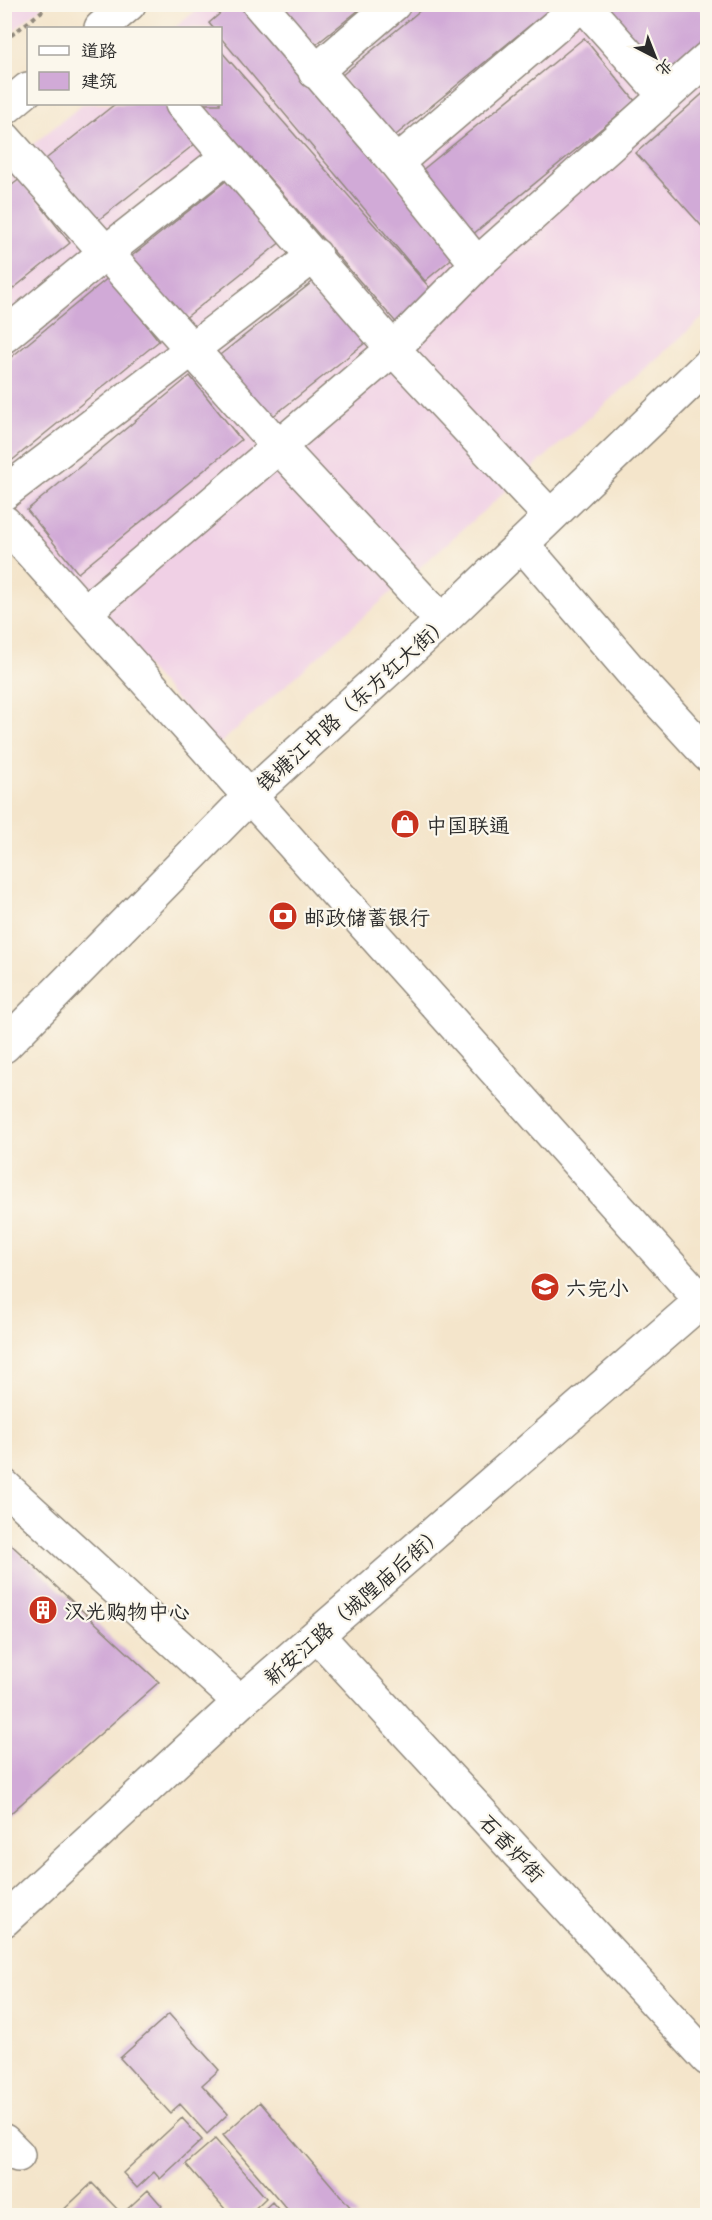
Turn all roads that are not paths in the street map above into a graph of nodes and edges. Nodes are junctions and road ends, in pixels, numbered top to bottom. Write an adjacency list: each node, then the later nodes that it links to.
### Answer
1 (259, 4): 5 (street)
2 (394, 4): 5 (street)
3 (583, 4): 7 (street); 12 (street)
4 (708, 58): 7 (street)
5 (315, 72): 12 (street)
6 (27, 90): 9 (street)
7 (664, 95): 15 (street)
8 (183, 105): 11 (street)
9 (4, 109)
10 (4, 138): 13 (street)
11 (227, 157): 13 (street); 14 (street)
12 (396, 163): 15 (street)
13 (106, 252): 16 (street); 17 (street)
14 (315, 255): 17 (street); 18 (street)
15 (477, 264): 18 (street)
16 (4, 336)
17 (192, 348): 20 (street); 21 (street)
18 (393, 349): 20 (street); 22 (street)
19 (708, 365): 22 (street, 钱塘江中路（东方红大街）)
20 (278, 446): 25 (street); 26 (street)
21 (4, 493)
22 (550, 516): 24 (street, 钱塘江中路（东方红大街）)
23 (4, 522): 25 (street)
24 (522, 544): 26 (street, 钱塘江中路（东方红大街）); 27 (street)
25 (85, 612): 28 (street)
26 (442, 621): 28 (street, 钱塘江中路（东方红大街）)
27 (708, 755)
28 (249, 796): 29 (street, 钱塘江中路（东方红大街）); 30 (street)
29 (4, 1046)
30 (705, 1301): 32 (street, 新安江路（城隍庙后街）)
31 (4, 1486): 33 (street)
32 (317, 1635): 33 (street, 新安江路（城隍庙后街）); 35 (street, 石香炉街)
33 (240, 1702): 34 (street, 新安江路（城隍庙后街）)
34 (4, 1920)
35 (708, 2060)

